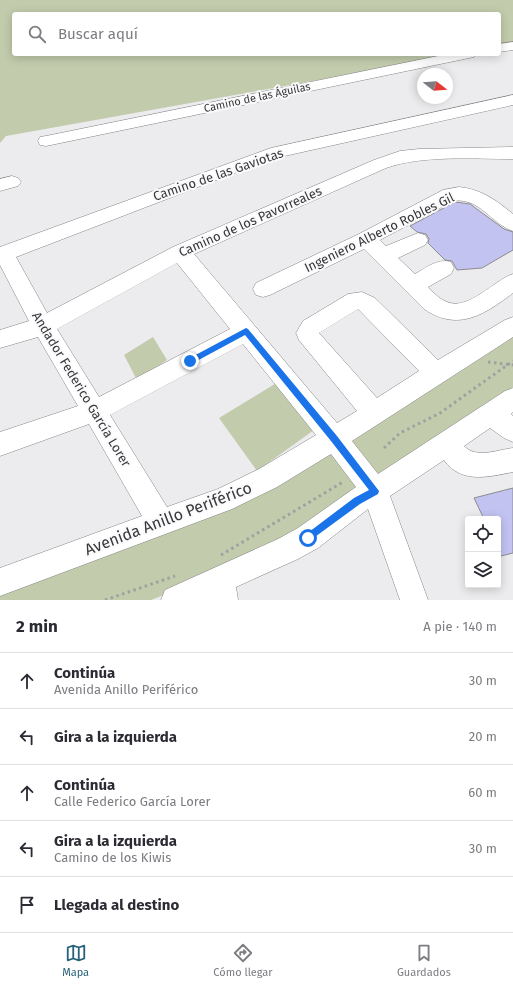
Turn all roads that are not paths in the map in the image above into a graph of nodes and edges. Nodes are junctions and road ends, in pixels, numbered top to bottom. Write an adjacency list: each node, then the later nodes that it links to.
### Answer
1 (513, 46): 2 (street)
2 (501, 48)
3 (459, 56): 5 (street, Camino de las Águilas)
4 (513, 100): 11 (street, Camino de las Gaviotas)
5 (46, 141)
6 (513, 153): 10 (street, Camino de los Pavorreales)
7 (513, 224): 8 (street, Ingeniero Alberto Robles Gil)
8 (366, 239): 12 (street); 16 (street, Ingeniero Alberto Robles Gil)
9 (418, 240): 12 (street)
10 (180, 252): 17 (street, Camino de los Pavorreales); 19 (street)
11 (2, 255): 17 (street, Andador Federico García Lorer)
12 (384, 256): 15 (street)
13 (444, 268): 15 (street)
14 (513, 282): 15 (street)
15 (413, 284)
16 (263, 289)
17 (43, 326): 20 (street, Camino de los Pavorreales); 23 (street, Andador Federico García Lorer)
18 (513, 326): 21 (street, Avenida Anillo Periférico)
19 (246, 331): 23 (street); 27 (street)
20 (0, 339)
21 (436, 373): 24 (street, Avenida Anillo Periférico); 24 (street)
22 (513, 399): 25 (street)
23 (95, 411): 29 (street); 32 (street, Andador Federico García Lorer)
24 (374, 413): 27 (street, Avenida Anillo Periférico)
25 (492, 414): 26 (street); 28 (street)
26 (513, 430)
27 (333, 439): 31 (street); 32 (street, Avenida Anillo Periférico)
28 (447, 443): 30 (street); 31 (street)
29 (0, 444)
30 (513, 460)
31 (371, 493): 33 (street); 36 (street)
32 (162, 523): 34 (street, Avenida Anillo Periférico)
33 (220, 580): 35 (street)
34 (0, 582)
35 (178, 587)
36 (414, 600)

